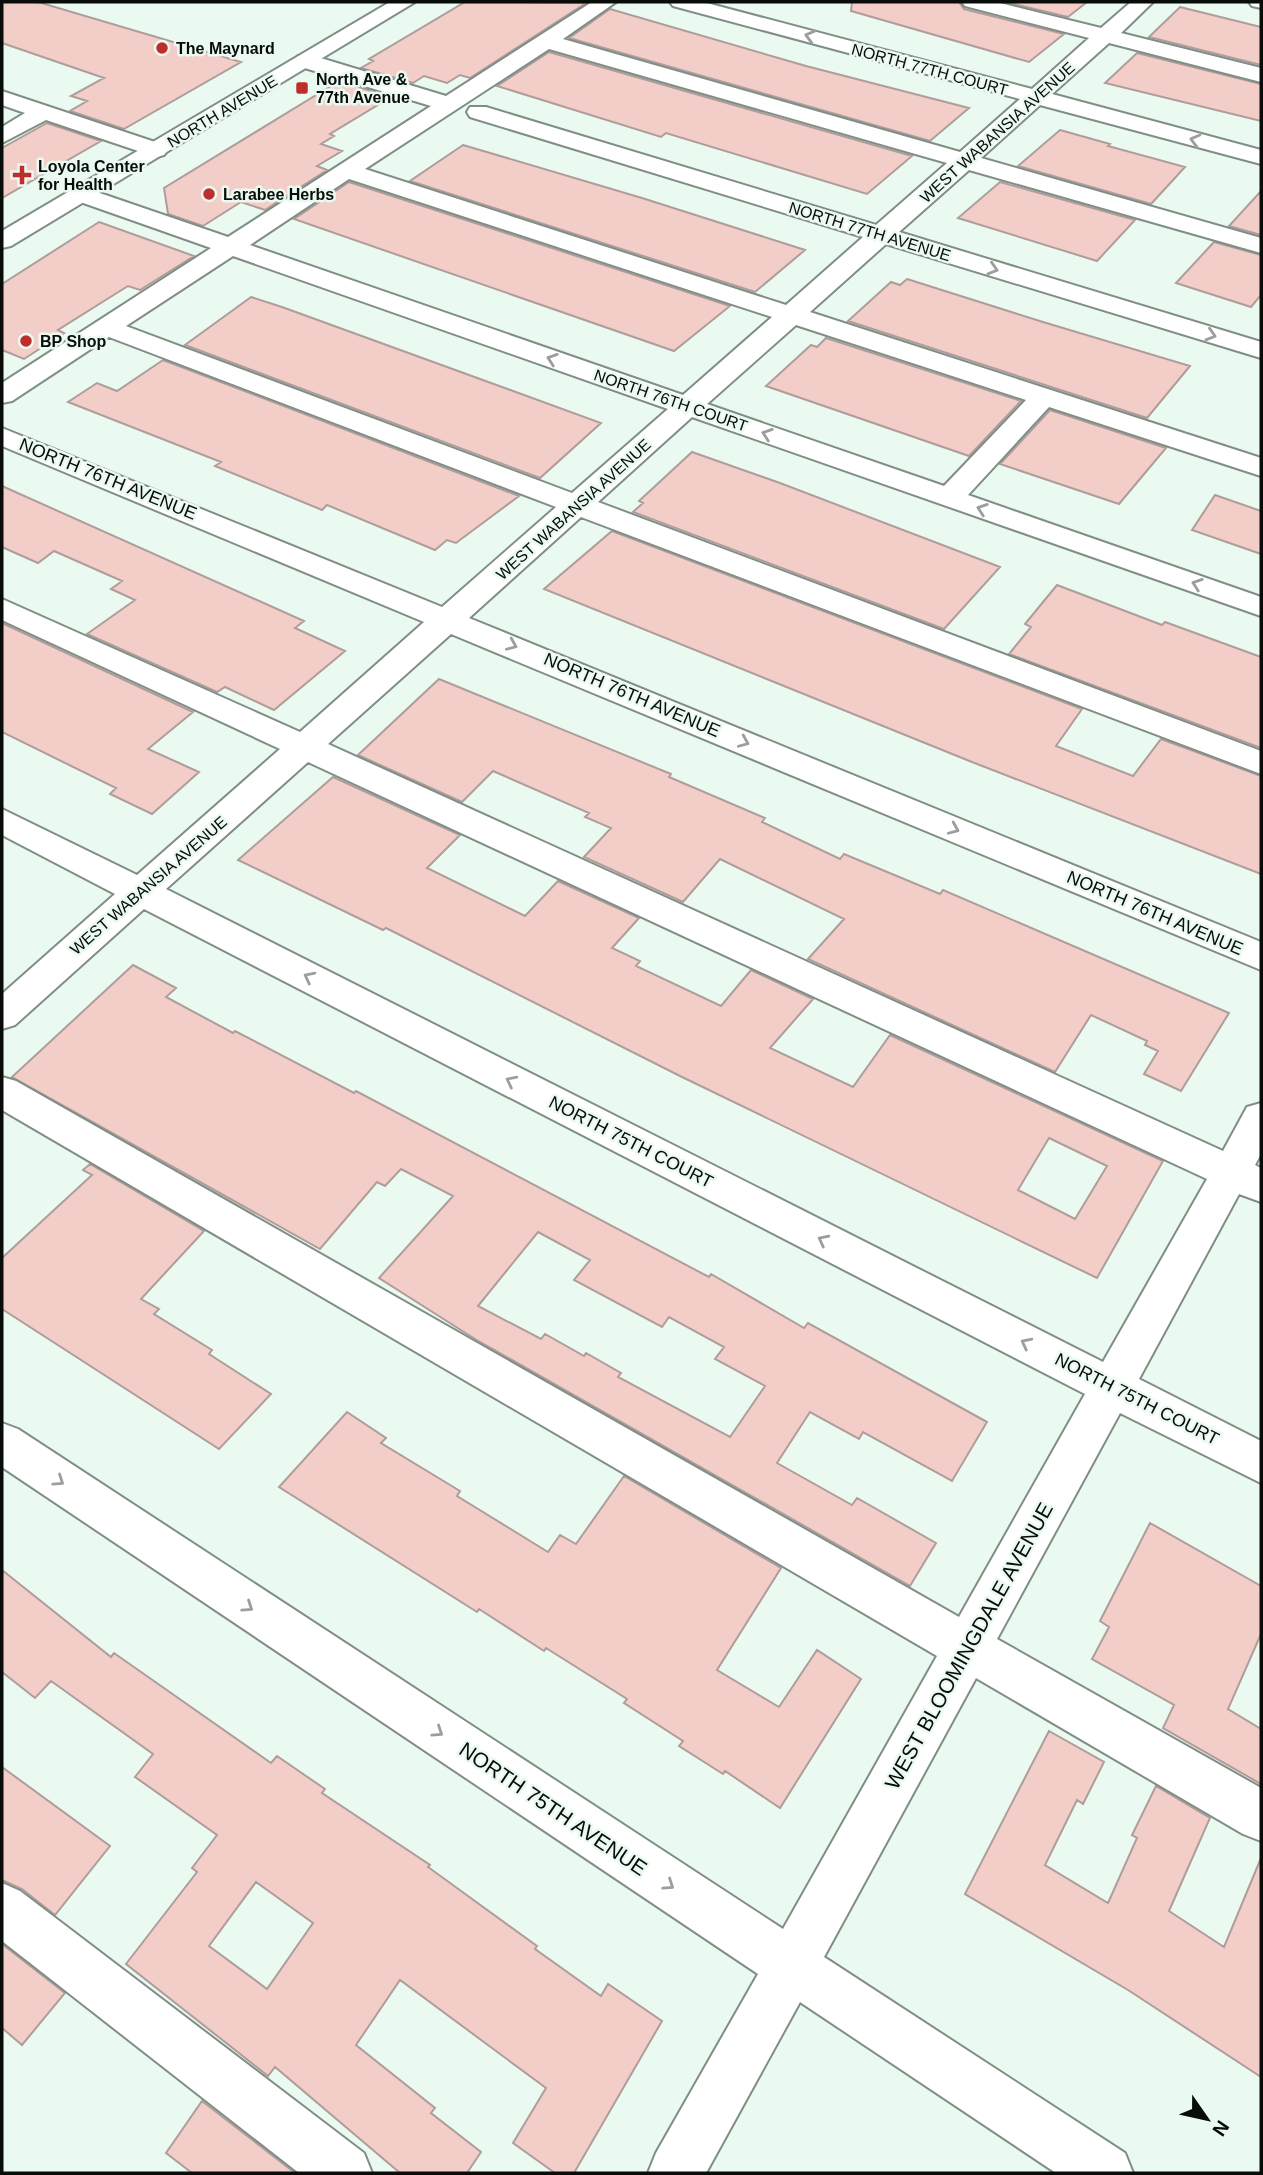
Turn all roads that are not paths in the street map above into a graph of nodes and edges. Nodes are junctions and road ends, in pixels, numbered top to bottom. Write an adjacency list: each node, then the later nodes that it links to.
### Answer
1 (405, 2): 8 (street, NORTH AVENUE)
2 (606, 2): 7 (street)
3 (680, 2): 10 (street, NORTH 77TH COURT, one-way to 3)
4 (972, 2): 6 (street)
5 (1143, 2): 6 (street, WEST WABANSIA AVENUE)
6 (1105, 36): 9 (street); 10 (street, WEST WABANSIA AVENUE)
7 (546, 41): 12 (street); 18 (street)
8 (306, 61): 12 (street); 16 (street, NORTH AVENUE)
9 (1261, 75)
10 (1036, 97): 17 (street, NORTH 77TH COURT, one-way to 10); 18 (street, WEST WABANSIA AVENUE)
11 (2, 98): 13 (street)
12 (449, 104): 19 (street)
13 (44, 112): 15 (street); 16 (street)
14 (478, 112): 21 (street, NORTH 77TH AVENUE)
15 (2, 136)
16 (156, 149): 20 (street, NORTH AVENUE)
17 (1261, 157)
18 (963, 161): 21 (street, WEST WABANSIA AVENUE); 24 (street)
19 (347, 171): 23 (street); 25 (street)
20 (80, 194): 22 (street, NORTH AVENUE); 23 (street, NORTH 76TH COURT)
21 (881, 235): 25 (street, WEST WABANSIA AVENUE); 27 (street, NORTH 77TH AVENUE, one-way to 27)
22 (2, 241)
23 (230, 246): 26 (street); 30 (street, NORTH 76TH COURT, one-way to 23)
24 (1261, 246)
25 (791, 315): 29 (street); 30 (street, WEST WABANSIA AVENUE)
26 (106, 327): 28 (street); 34 (street)
27 (1261, 350)
28 (2, 395)
29 (1045, 397): 32 (street); 33 (street)
30 (688, 406): 33 (street, NORTH 76TH COURT, one-way to 30); 34 (street, WEST WABANSIA AVENUE)
31 (2, 436): 37 (street, NORTH 76TH AVENUE)
32 (1261, 467)
33 (949, 498): 35 (street, NORTH 76TH COURT, one-way to 33)
34 (579, 503): 37 (street, WEST WABANSIA AVENUE); 39 (street)
35 (1261, 607)
36 (2, 608): 38 (street)
37 (449, 619): 38 (street, WEST WABANSIA AVENUE); 42 (street, NORTH 76TH AVENUE, one-way to 42)
38 (305, 747): 41 (street, WEST WABANSIA AVENUE); 46 (street)
39 (1261, 763)
40 (2, 821): 41 (street, NORTH 75TH COURT)
41 (139, 891): 43 (street, WEST WABANSIA AVENUE); 47 (street, NORTH 75TH COURT, one-way to 41)
42 (1261, 957)
43 (2, 1015)
44 (2, 1092): 50 (street)
45 (1261, 1118): 46 (street, WEST BLOOMINGDALE AVENUE)
46 (1246, 1179): 47 (street, WEST BLOOMINGDALE AVENUE)
47 (1112, 1387): 49 (street, NORTH 75TH COURT); 50 (street, WEST BLOOMINGDALE AVENUE)
48 (2, 1443): 53 (street, NORTH 75TH AVENUE, one-way to 53)
49 (1261, 1463)
50 (968, 1648): 51 (street); 53 (street, WEST BLOOMINGDALE AVENUE)
51 (1261, 1816)
52 (2, 1909): 54 (street)
53 (791, 1966): 55 (street, WEST BLOOMINGDALE AVENUE); 56 (street, NORTH 75TH AVENUE)
54 (344, 2173)
55 (676, 2173)
56 (1105, 2173)

